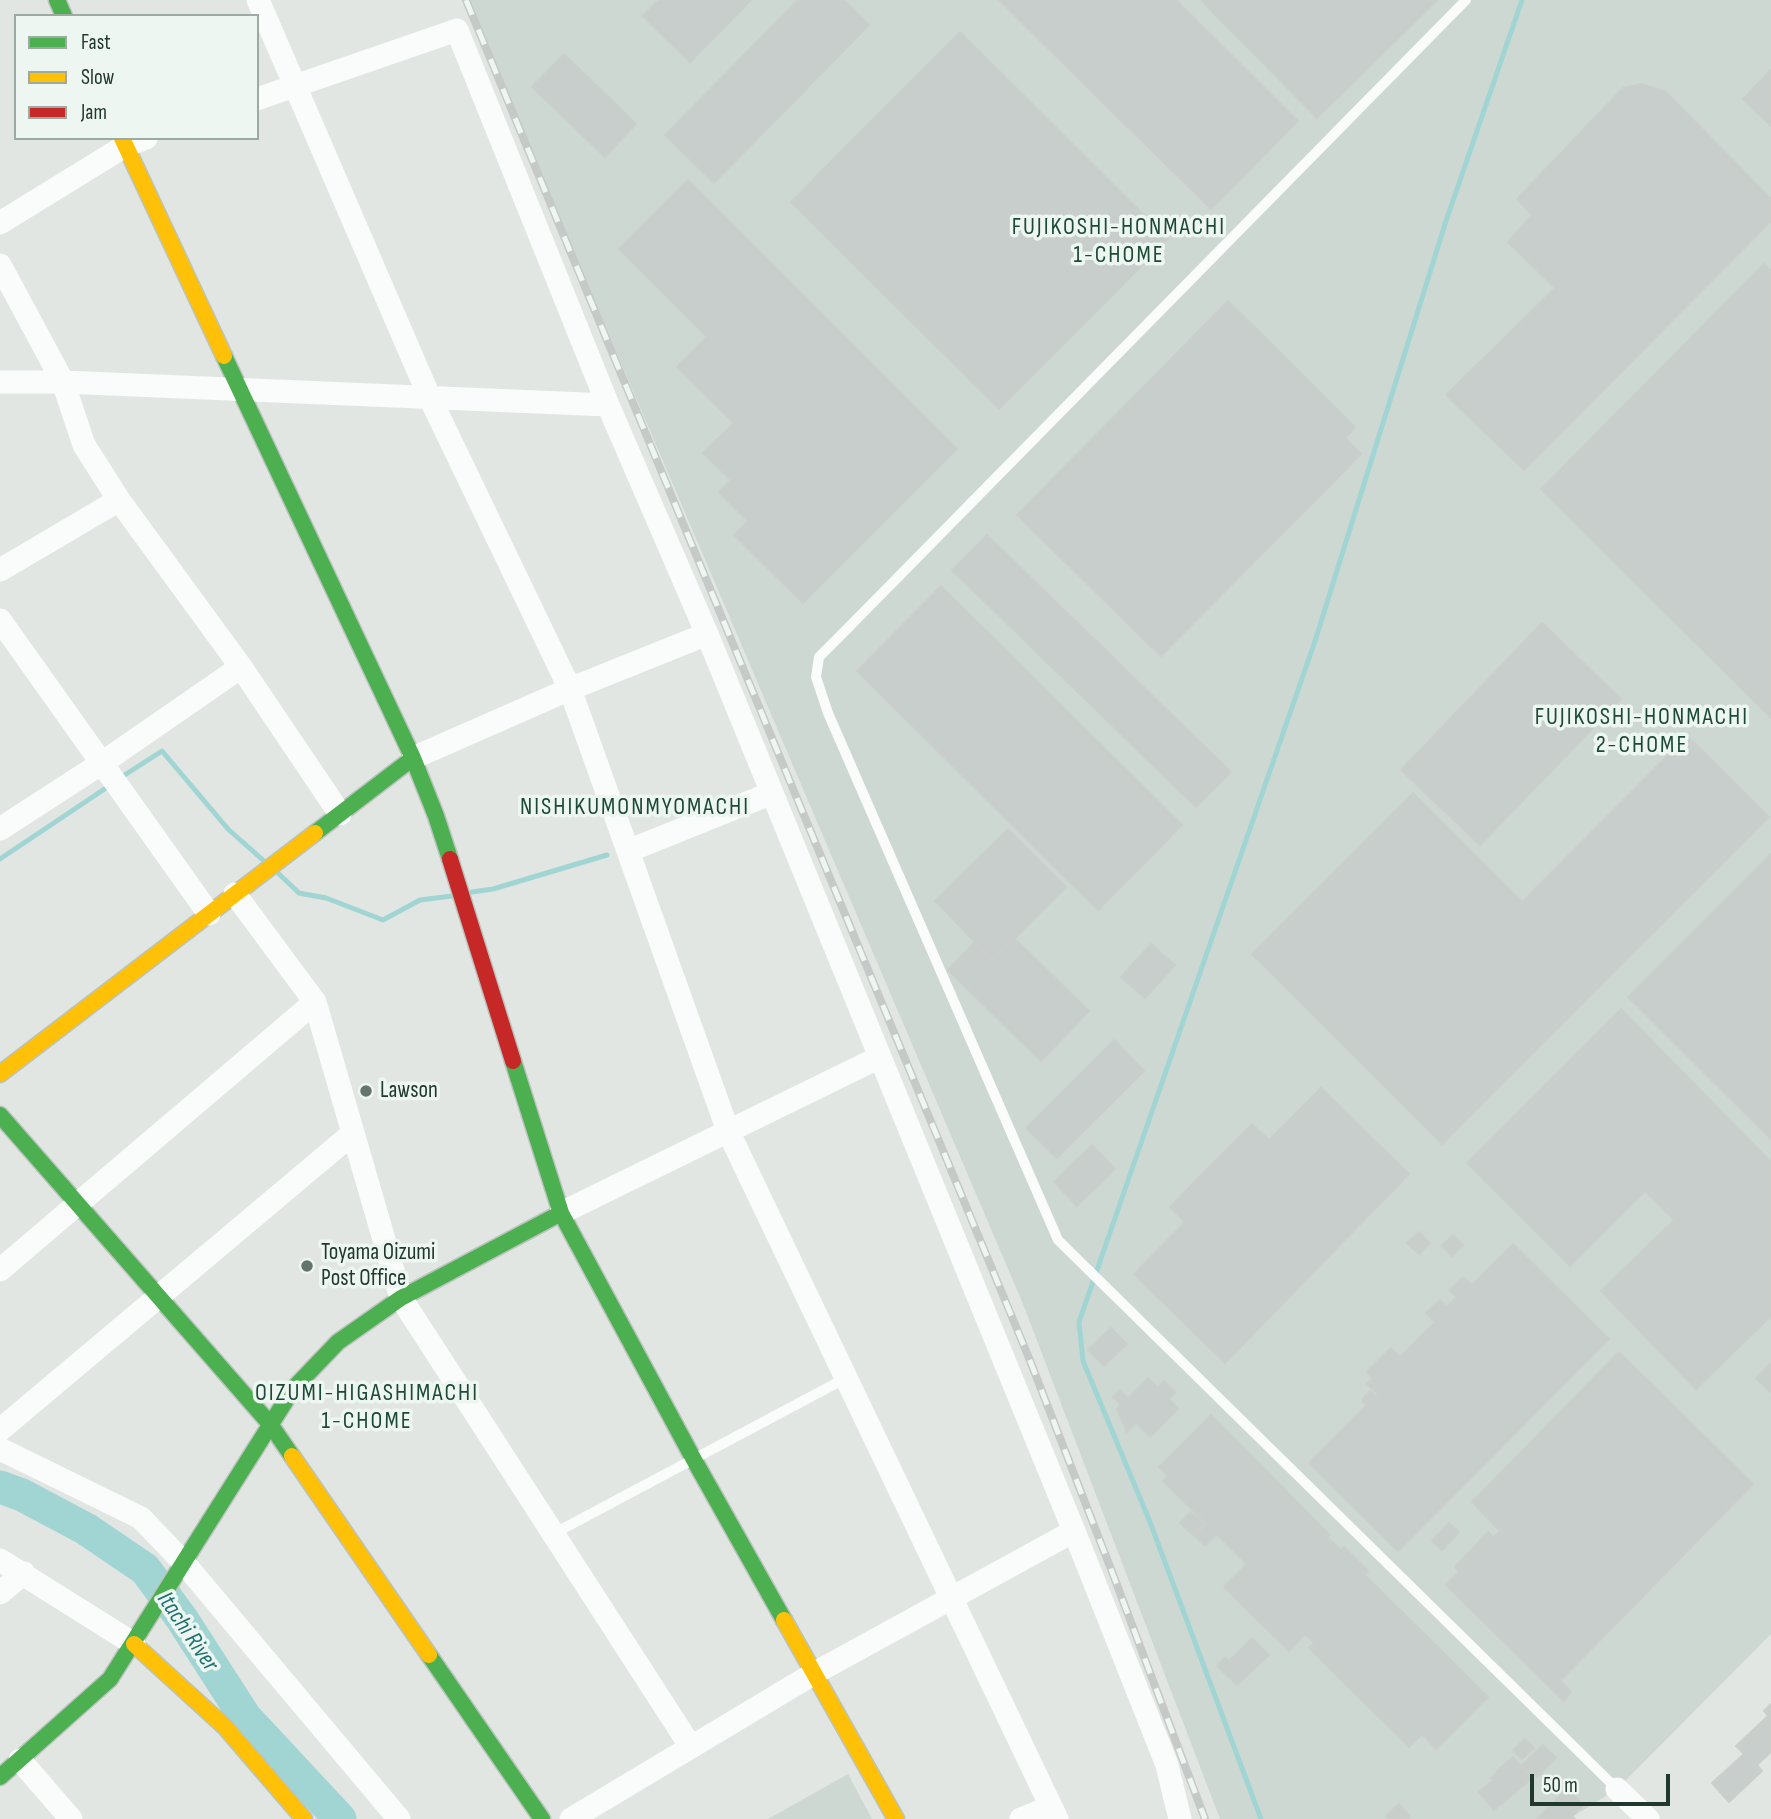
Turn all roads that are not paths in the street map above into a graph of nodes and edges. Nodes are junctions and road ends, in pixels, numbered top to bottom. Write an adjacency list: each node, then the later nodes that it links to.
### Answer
1 (258, 0): 3 (street)
2 (1466, 0): 55 (lane)
3 (294, 86): 4 (street); 11 (street); 12 (street)
4 (259, 98)
5 (131, 141): 6 (street); 10 (street)
6 (0, 223)
7 (0, 265): 9 (street)
8 (0, 382): 9 (street)
9 (63, 382): 10 (street); 13 (street)
10 (241, 391): 11 (street); 19 (street)
11 (429, 396): 12 (street); 18 (street)
12 (608, 405): 16 (street)
13 (119, 500): 14 (street); 17 (street)
14 (0, 570)
15 (0, 620): 20 (street)
16 (707, 635): 18 (street); 21 (street)
17 (241, 667): 20 (street); 22 (street)
18 (570, 689): 19 (street); 24 (street)
19 (413, 758): 22 (street); 34 (street)
20 (102, 763): 23 (street); 26 (street)
21 (772, 793): 24 (street); 28 (street)
22 (340, 814): 25 (street)
23 (0, 830)
24 (628, 851): 31 (street)
25 (235, 894): 26 (street); 27 (street)
26 (209, 914): 29 (street)
27 (316, 1002): 32 (street); 33 (street)
28 (880, 1056): 31 (street); 43 (street)
29 (0, 1074)
30 (0, 1115): 33 (street)
31 (728, 1131): 34 (street); 38 (street)
32 (352, 1134): 36 (street); 37 (street)
33 (78, 1205): 35 (street); 36 (street)
34 (561, 1213): 37 (street); 42 (street)
35 (0, 1270)
36 (159, 1297): 39 (street); 40 (street)
37 (401, 1298): 39 (street); 44 (street)
38 (846, 1378): 42 (lane); 49 (street)
39 (270, 1424): 46 (street); 60 (street)
40 (0, 1430)
41 (0, 1449): 46 (street)
42 (693, 1458): 44 (lane); 51 (street)
43 (1074, 1531): 49 (street); 64 (street)
44 (553, 1534): 52 (street)
45 (0, 1560): 47 (street)
46 (182, 1567): 50 (street); 59 (street)
47 (24, 1573): 48 (street); 50 (street)
48 (0, 1593)
49 (951, 1598): 51 (street); 56 (street)
50 (136, 1640): 53 (street); 58 (street)
51 (813, 1674): 52 (street); 62 (street)
52 (691, 1748): 61 (street)
53 (20, 1760): 54 (street); 57 (street)
54 (0, 1777)
55 (1617, 1789): 65 (street)
56 (1054, 1813): 63 (street)
57 (71, 1819)
58 (304, 1819)
59 (399, 1819)
60 (542, 1819)
61 (571, 1819)
62 (896, 1819)
63 (1021, 1819)
64 (1180, 1819)
65 (1648, 1819)

